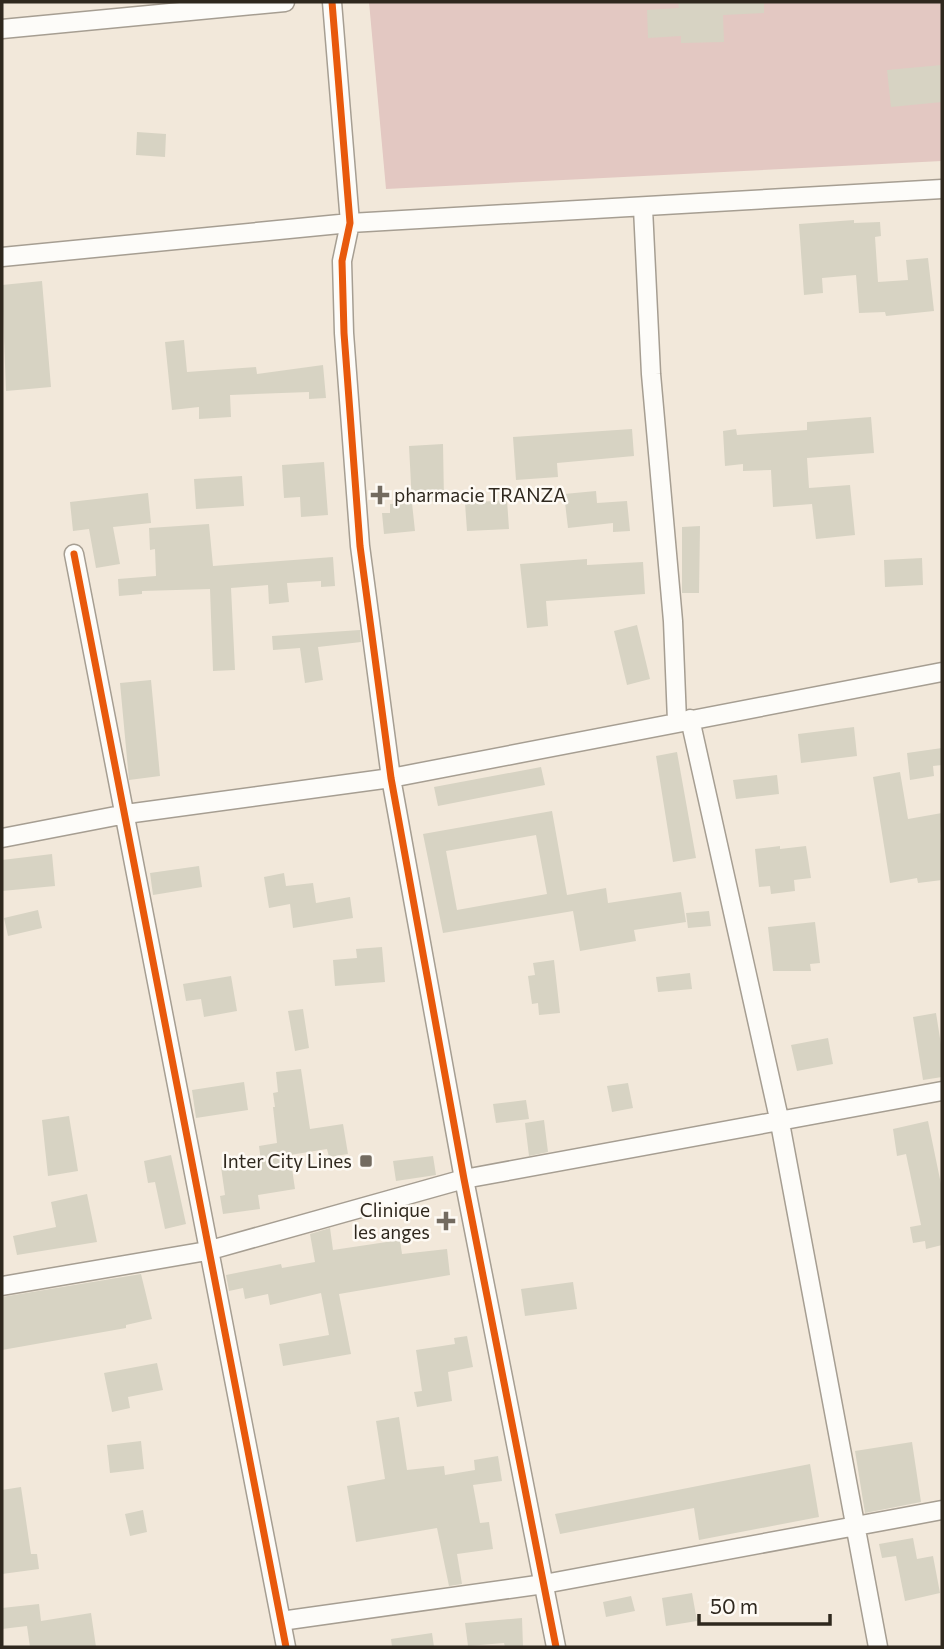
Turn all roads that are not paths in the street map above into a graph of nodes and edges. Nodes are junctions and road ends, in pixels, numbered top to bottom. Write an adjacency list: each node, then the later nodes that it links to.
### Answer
1 (285, 2): 3 (street)
2 (332, 2): 6 (street)
3 (2, 29)
4 (942, 189): 5 (street)
5 (643, 208): 6 (street); 10 (street)
6 (350, 223): 7 (street); 11 (street)
7 (2, 257)
8 (74, 554): 12 (street)
9 (942, 672): 10 (street)
10 (684, 720): 11 (street); 15 (street)
11 (391, 778): 12 (street); 16 (street)
12 (126, 814): 13 (street); 17 (street)
13 (2, 838)
14 (942, 1091): 15 (street)
15 (779, 1123): 16 (street); 20 (street)
16 (464, 1179): 17 (street); 21 (street)
17 (207, 1251): 18 (street); 22 (street)
18 (2, 1286)
19 (942, 1510): 20 (street)
20 (855, 1525): 21 (street); 25 (street)
21 (544, 1584): 22 (street); 24 (street)
22 (281, 1621): 23 (street)
23 (286, 1647)
24 (556, 1647)
25 (878, 1647)

